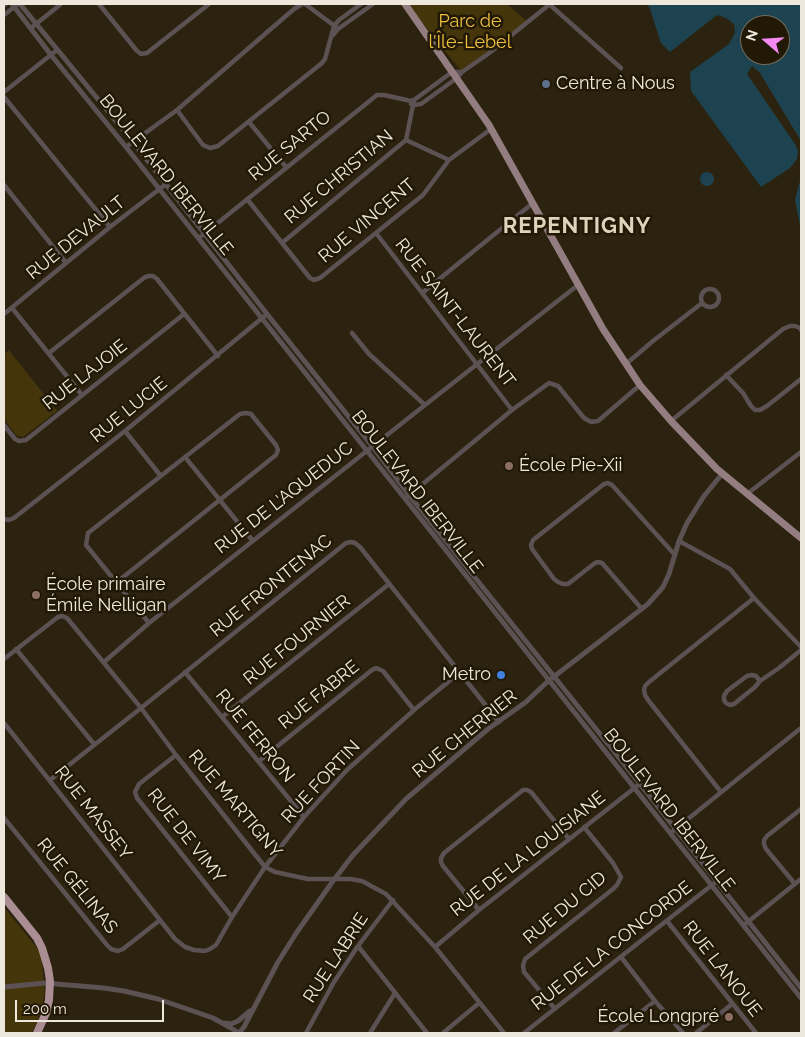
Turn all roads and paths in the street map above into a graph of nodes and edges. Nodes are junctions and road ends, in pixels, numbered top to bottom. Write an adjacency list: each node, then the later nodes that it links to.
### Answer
1 (16, 4): 10 (street); 11 (street, BOULEVARD IBERVILLE); 13 (street, BOULEVARD IBERVILLE)
2 (62, 4): 11 (street)
3 (99, 4): 4 (street)
4 (209, 4)
5 (304, 4): 12 (street); 21 (street)
6 (360, 4): 12 (street)
7 (373, 4): 12 (street)
8 (405, 4): 17 (main road)
9 (549, 4): 16 (street); 17 (street)
10 (4, 15)
11 (36, 24): 13 (street); 14 (street, BOULEVARD IBERVILLE)
12 (336, 27): 22 (street)
13 (31, 28): 15 (street, BOULEVARD IBERVILLE)
14 (57, 50): 15 (street); 25 (street, BOULEVARD IBERVILLE)
15 (51, 55): 18 (street); 26 (street, BOULEVARD IBERVILLE)
16 (621, 68)
17 (457, 74): 20 (street); 23 (main road)
18 (4, 92)
19 (4, 97): 34 (street)
20 (414, 102): 24 (street, RUE CHRISTIAN); 28 (street, RUE SARTO)
21 (177, 110): 22 (street); 25 (street)
22 (249, 122): 28 (street)
23 (490, 129): 27 (street, RUE VINCENT); 33 (main road)
24 (406, 140): 27 (street); 38 (street, RUE CHRISTIAN)
25 (133, 142): 26 (street); 29 (street, BOULEVARD IBERVILLE)
26 (126, 147): 31 (street, BOULEVARD IBERVILLE)
27 (449, 160): 36 (street, RUE VINCENT)
28 (286, 167): 32 (street, RUE SARTO)
29 (166, 184): 31 (street, RUE DEVAULT); 35 (street, BOULEVARD IBERVILLE)
30 (4, 185): 39 (street)
31 (160, 190): 34 (street, RUE DEVAULT); 37 (street, BOULEVARD IBERVILLE)
32 (247, 199): 35 (street, RUE SARTO); 38 (street, RUE VINCENT)
33 (533, 203): 40 (main road); 41 (street)
34 (110, 227): 39 (street, RUE DEVAULT)
35 (205, 233): 37 (street, RUE SARTO); 46 (street, BOULEVARD IBERVILLE)
36 (376, 233): 38 (street, RUE VINCENT); 41 (street, RUE SAINT-LAURENT)
37 (199, 238): 47 (street, BOULEVARD IBERVILLE)
38 (282, 242)
39 (66, 263): 43 (street, RUE DEVAULT)
40 (578, 285): 52 (street, RUE DE L'AQUEDUC); 53 (main road)
41 (422, 293): 52 (street, RUE SAINT-LAURENT)
42 (702, 303): 42 (street); 53 (street)
43 (12, 308): 44 (street, RUE DEVAULT); 50 (street)
44 (4, 314)
45 (184, 314): 50 (street); 51 (street); 57 (street, RUE LAJOIE)
46 (268, 314): 47 (street, RUE LUCIE); 63 (street, BOULEVARD IBERVILLE)
47 (262, 319): 51 (street, RUE LUCIE); 64 (street, BOULEVARD IBERVILLE)
48 (801, 330): 54 (street)
49 (352, 333): 58 (street)
50 (49, 353): 57 (street)
51 (218, 356): 62 (street, RUE LUCIE)
52 (478, 364): 58 (street, RUE DE L'AQUEDUC); 59 (street, RUE SAINT-LAURENT)
53 (626, 364): 56 (main road)
54 (726, 375): 55 (street); 60 (street)
55 (801, 379)
56 (640, 385): 59 (street); 60 (main road)
57 (82, 395): 61 (street, RUE LAJOIE)
58 (425, 405): 63 (street, RUE DE L'AQUEDUC)
59 (512, 410): 70 (street)
60 (671, 421): 67 (main road)
61 (4, 425)
62 (126, 431): 68 (street); 72 (street, RUE LUCIE)
63 (372, 446): 64 (street, RUE DE L'AQUEDUC); 70 (street, BOULEVARD IBERVILLE)
64 (367, 451): 70 (street, BOULEVARD IBERVILLE); 74 (street, RUE DE L'AQUEDUC)
65 (801, 452): 69 (street)
66 (185, 457): 68 (street); 71 (street); 71 (street)
67 (722, 474): 69 (main road); 75 (street, RUE CHERRIER)
68 (160, 475): 77 (street)
69 (747, 494): 73 (main road)
70 (407, 497): 88 (street, BOULEVARD IBERVILLE)
71 (221, 500): 74 (street); 77 (street)
72 (4, 519)
73 (801, 538)
74 (253, 541): 81 (street, RUE DE L'AQUEDUC)
75 (679, 541): 76 (street, RUE CHERRIER); 79 (street)
76 (675, 555): 80 (street, RUE CHERRIER); 80 (street)
77 (116, 582): 81 (street)
78 (389, 584): 86 (street, RUE FRONTENAC); 87 (street, RUE FRONTENAC); 92 (street, RUE FOURNIER)
79 (754, 598): 82 (street); 102 (street)
80 (641, 608): 88 (street, RUE CHERRIER)
81 (149, 623): 85 (street, RUE DE L'AQUEDUC)
82 (801, 648): 89 (street)
83 (16, 649): 84 (street); 85 (street, RUE MARTIGNY); 96 (street)
84 (4, 659)
85 (104, 662): 90 (street, RUE MARTIGNY)
86 (185, 672): 90 (street, RUE FRONTENAC); 92 (street, RUE FERRON)
87 (458, 673): 91 (street, RUE FORTIN); 93 (street, RUE FRONTENAC)
88 (552, 679): 93 (street, RUE CHERRIER); 100 (street, BOULEVARD IBERVILLE); 101 (street, BOULEVARD IBERVILLE)
89 (760, 681): 89 (street)
90 (141, 708): 96 (street, RUE FRONTENAC); 97 (street, RUE MARTIGNY)
91 (414, 710): 98 (street, RUE FABRE); 104 (street, RUE FORTIN)
92 (222, 717): 98 (street, RUE FERRON)
93 (499, 722): 111 (street, RUE CHERRIER)
94 (4, 723): 99 (street, RUE MASSEY)
95 (801, 728): 102 (street)
96 (94, 744): 99 (street, RUE FRONTENAC)
97 (176, 755): 110 (street, RUE MARTIGNY); 119 (street, RUE DE VIMY)
98 (258, 761): 104 (street, RUE FERRON)
99 (50, 780): 120 (street, RUE MASSEY)
100 (640, 784): 101 (street, RUE DE LA LOUISIANE); 107 (street, BOULEVARD IBERVILLE)
101 (634, 788): 106 (street, RUE DE LA LOUISIANE); 108 (street, BOULEVARD IBERVILLE)
102 (721, 792): 107 (street)
103 (801, 808): 114 (street)
104 (304, 817): 110 (street, RUE FORTIN)
105 (4, 818): 120 (street, RUE GÉLINAS)
106 (584, 827): 109 (street, RUE DE LA LOUISIANE); 135 (street, RUE DU CID)
107 (676, 829): 108 (street); 113 (street, BOULEVARD IBERVILLE)
108 (670, 834): 115 (street, BOULEVARD IBERVILLE)
109 (569, 839): 118 (street, RUE DE LA LOUISIANE); 118 (street)
110 (265, 867): 111 (street, RUE MARTIGNY); 119 (street, RUE FORTIN)
111 (335, 878): 117 (street, RUE MARTIGNY); 130 (street, RUE CHERRIER)
112 (801, 879): 114 (street)
113 (717, 881): 115 (street, RUE DE LA CONCORDE); 122 (street, BOULEVARD IBERVILLE)
114 (795, 884): 122 (street)
115 (711, 885): 121 (street, RUE DE LA CONCORDE); 122 (street, BOULEVARD IBERVILLE)
116 (4, 897): 126 (highway)
117 (393, 900): 123 (street, RUE LABRIE); 124 (street, RUE MARTIGNY)
118 (479, 910): 124 (street, RUE DE LA LOUISIANE)
119 (232, 917): 120 (street, RUE FORTIN)
120 (160, 920)
121 (667, 921): 125 (street, RUE DE LA CONCORDE); 134 (street, RUE LANOUE)
122 (746, 923): 128 (street, BOULEVARD IBERVILLE); 131 (street, BOULEVARD IBERVILLE)
123 (358, 946): 129 (street); 139 (street, RUE LABRIE)
124 (435, 947): 133 (street, RUE MARTIGNY)
125 (621, 957): 132 (street); 135 (street, RUE DE LA CONCORDE)
126 (50, 984): 127 (street); 136 (street); 137 (highway)
127 (4, 987)
128 (801, 988)
129 (394, 993): 140 (street); 141 (street)
130 (261, 994): 136 (street); 138 (street, RUE CHERRIER)
131 (801, 998)
132 (655, 1000): 145 (street); 146 (street)
133 (479, 1003): 142 (street); 143 (street, RUE MARTIGNY)
134 (732, 1004): 147 (street); 148 (street, RUE LANOUE)
135 (555, 1009): 144 (street, RUE DE LA CONCORDE)
136 (213, 1018): 138 (street)
137 (37, 1033)
138 (239, 1033)
139 (306, 1033)
140 (370, 1033)
141 (427, 1033)
142 (443, 1033)
143 (504, 1033)
144 (524, 1033)
145 (614, 1033)
146 (683, 1033)
147 (696, 1033)
148 (756, 1033)

